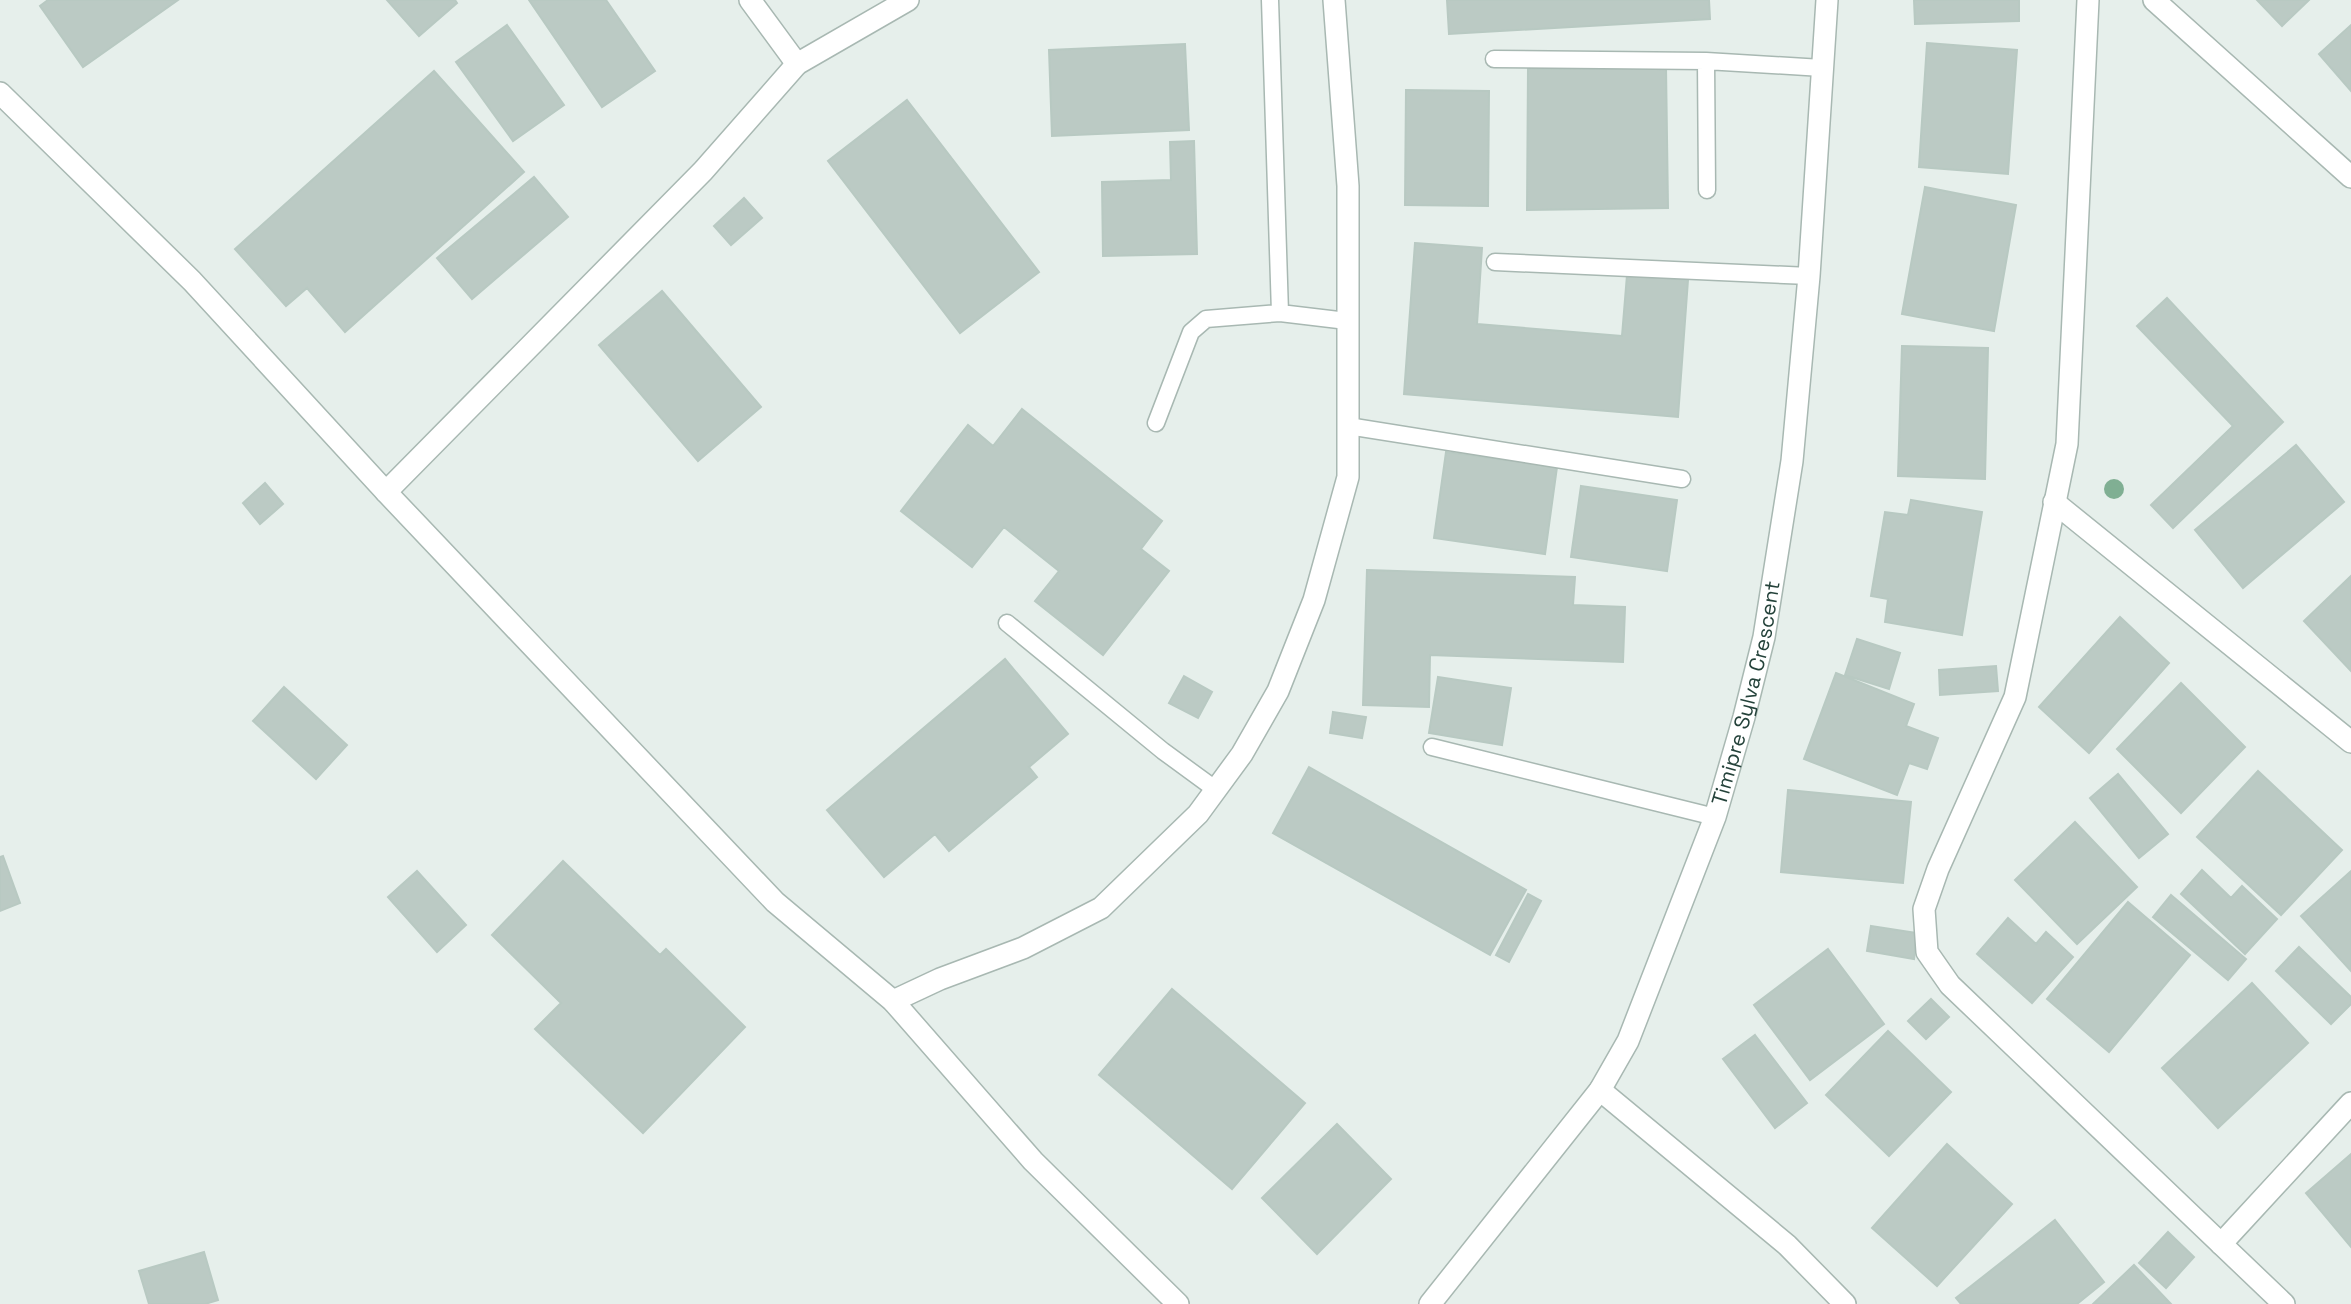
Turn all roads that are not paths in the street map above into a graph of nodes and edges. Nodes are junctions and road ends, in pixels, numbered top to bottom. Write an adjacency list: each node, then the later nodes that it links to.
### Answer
1 (750, 0): 10 (street)
2 (908, 0): 10 (street)
3 (1270, 0): 17 (lane)
4 (1334, 0): 18 (street)
5 (1827, 0): 11 (street, Timipre Sylva Crescent)
6 (2088, 0): 23 (street)
7 (2154, 0): 13 (street)
8 (1494, 59): 9 (lane)
9 (1706, 61): 11 (lane); 14 (lane)
10 (797, 64): 22 (street)
11 (1822, 68): 16 (street, Timipre Sylva Crescent)
12 (0, 93): 22 (street)
13 (2351, 177)
14 (1707, 190)
15 (1495, 262): 16 (lane)
16 (1809, 276): 28 (street, Timipre Sylva Crescent)
17 (1280, 313): 18 (lane); 19 (lane)
18 (1347, 321): 20 (street)
19 (1156, 423)
20 (1348, 426): 21 (lane); 27 (street)
21 (1682, 479)
22 (386, 492): 29 (street)
23 (2054, 502): 25 (street); 32 (street)
24 (1007, 623): 27 (lane)
25 (2351, 742)
26 (1432, 747): 28 (lane)
27 (1215, 789): 29 (street)
28 (1715, 817): 30 (street, Timipre Sylva Crescent)
29 (892, 1001): 33 (street)
30 (1600, 1090): 34 (street, Timipre Sylva Crescent); 35 (street)
31 (2351, 1103): 32 (street)
32 (2221, 1244): 36 (street)
33 (1178, 1304)
34 (1430, 1304)
35 (1845, 1304)
36 (2284, 1304)

